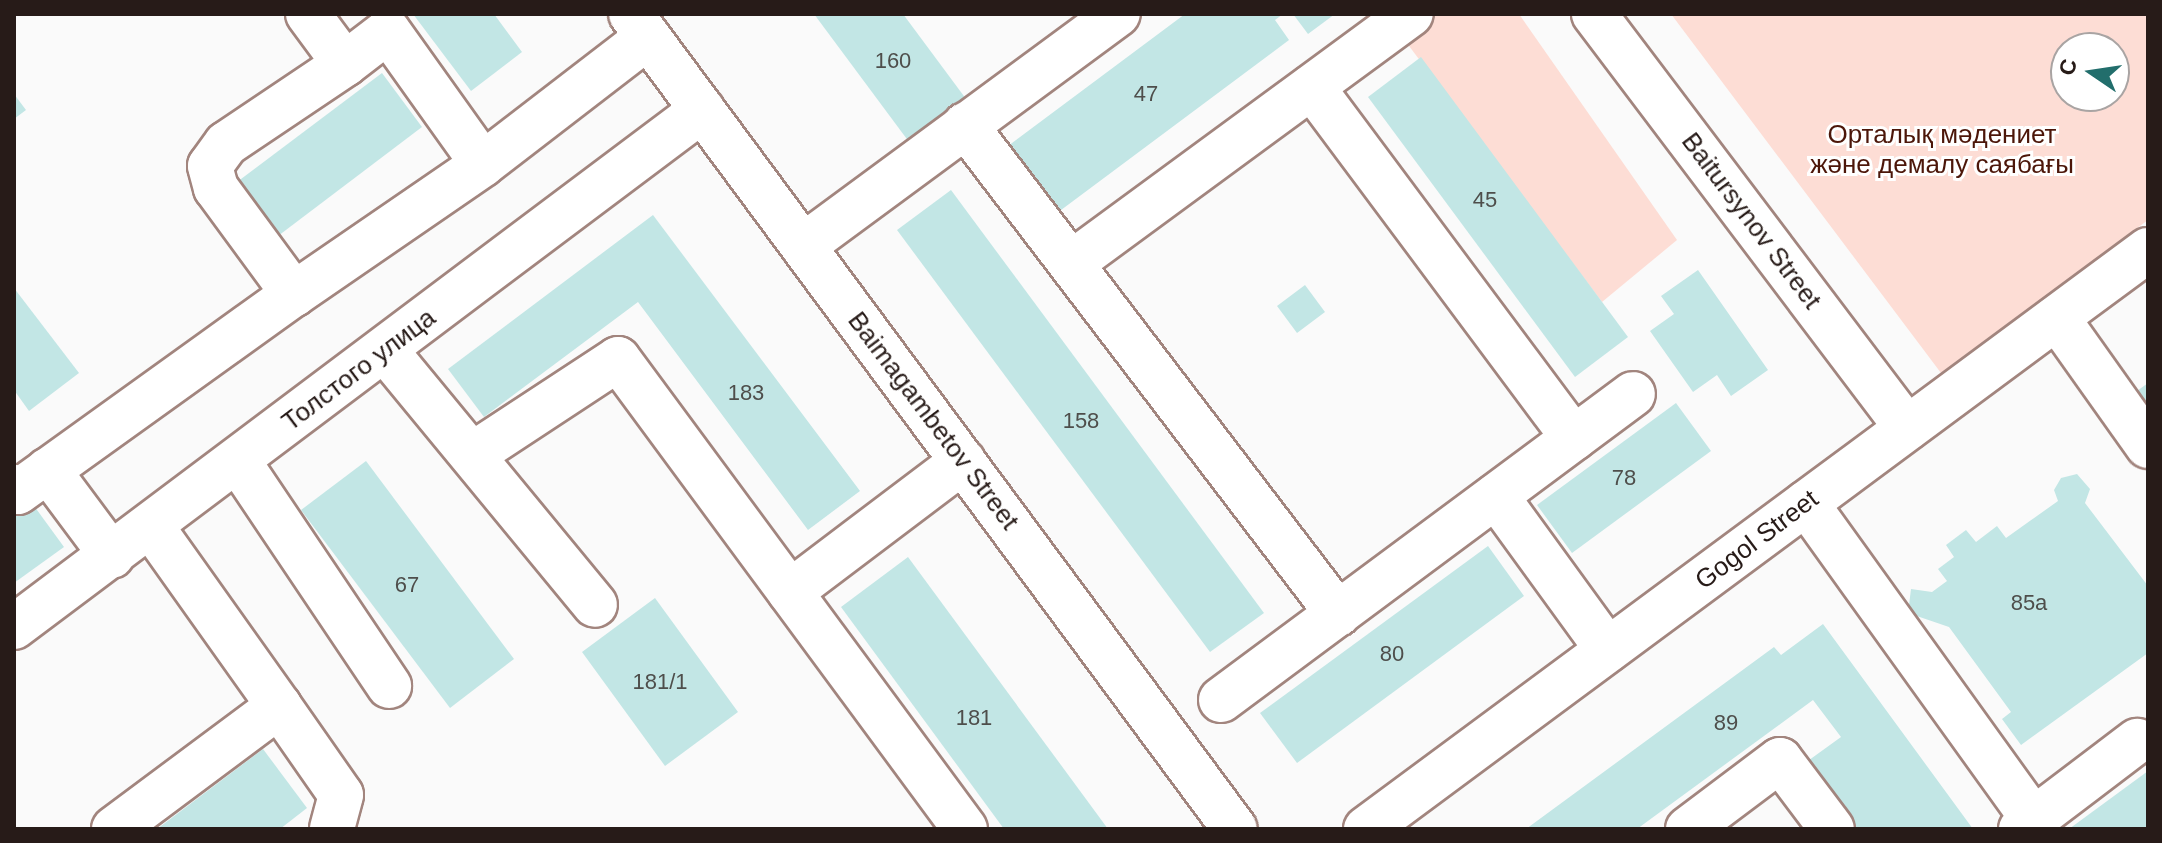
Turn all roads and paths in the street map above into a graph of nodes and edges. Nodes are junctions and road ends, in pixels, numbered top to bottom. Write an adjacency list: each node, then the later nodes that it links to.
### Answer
1 (308, 14): 6 (street)
2 (1118, 14): 9 (street)
3 (1411, 14): 7 (street)
4 (1594, 14): 18 (street, Baitursynov Street)
5 (639, 26): 8 (street, Baimagambetov Street); 10 (street)
6 (345, 64): 10 (street); 14 (street)
7 (1312, 87): 13 (street); 19 (street)
8 (702, 110): 11 (street, Baimagambetov Street); 16 (street, Толстого улица)
9 (965, 125): 11 (street); 13 (street)
10 (483, 164): 14 (street)
11 (803, 246): 23 (street, Baimagambetov Street)
12 (2148, 250): 15 (street, Gogol Street)
13 (1073, 262): 31 (street)
14 (294, 294): 24 (street)
15 (2057, 318): 18 (street, Gogol Street); 20 (street)
16 (385, 350): 21 (street); 22 (street, Толстого улица)
17 (1633, 394): 19 (street)
18 (1907, 428): 26 (street, Gogol Street)
19 (1574, 438): 25 (street)
20 (2148, 446)
21 (475, 453): 29 (street); 30 (street)
22 (238, 461): 27 (street, Толстого улица); 34 (street)
23 (963, 461): 29 (street); 42 (street, Baimagambetov Street)
24 (31, 479): 28 (street)
25 (1496, 496): 31 (street); 33 (street)
26 (1806, 503): 33 (street, Gogol Street); 38 (street)
27 (152, 527): 28 (street, Толстого улица); 36 (street)
28 (112, 556): 32 (street, Толстого улица)
29 (790, 592): 41 (street)
30 (595, 605)
31 (1338, 614): 35 (street)
32 (14, 627)
33 (1608, 650): 43 (street, Gogol Street)
34 (389, 686)
35 (1221, 700)
36 (279, 706): 39 (street); 40 (street)
37 (2137, 741): 38 (street)
38 (2027, 824)
39 (114, 829)
40 (332, 829)
41 (965, 829)
42 (1235, 829)
43 (1366, 829)
44 (1688, 829): 45 (street)
45 (1832, 829)

